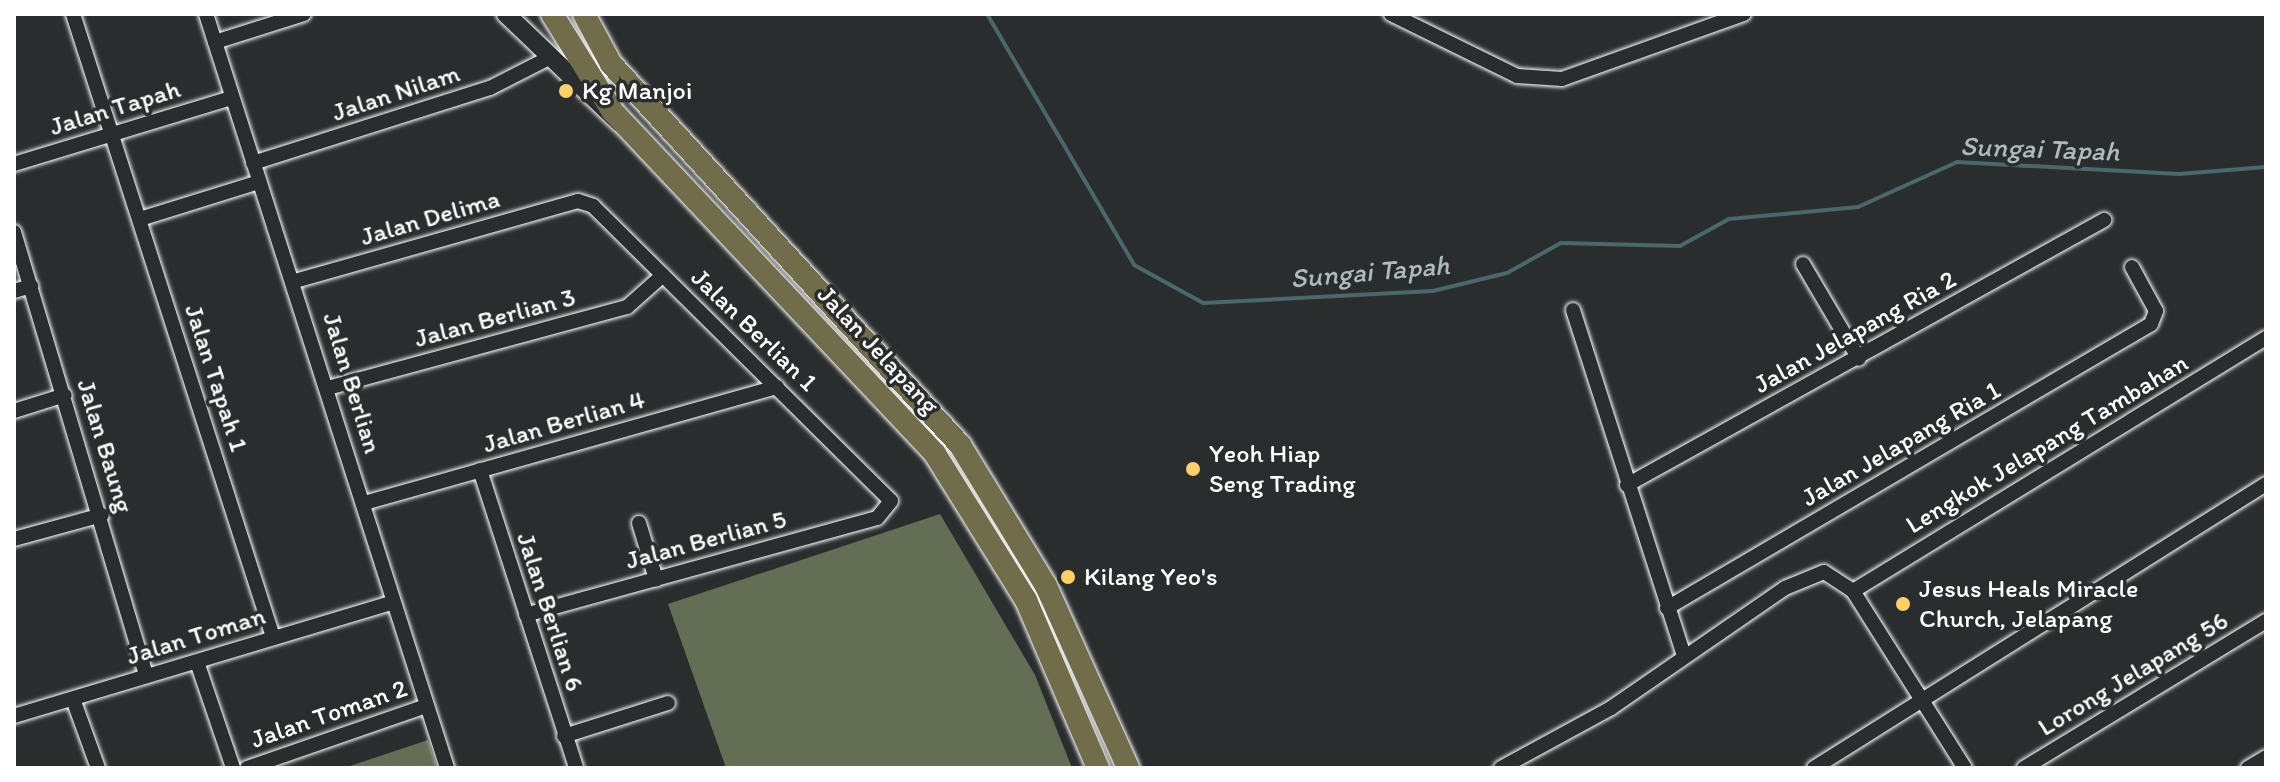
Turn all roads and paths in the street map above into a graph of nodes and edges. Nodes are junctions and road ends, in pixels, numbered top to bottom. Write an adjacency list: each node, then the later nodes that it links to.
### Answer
1 (73, 14): 14 (street, Jalan Tapah 1)
2 (206, 14): 9 (street, Jalan Berlian)
3 (304, 14): 9 (street)
4 (506, 14): 10 (street)
5 (584, 14): 11 (main road, Jalan Jelapang)
6 (1391, 14): 7 (street)
7 (1744, 14)
8 (556, 22): 11 (main road); 13 (main road, Jalan Jelapang)
9 (215, 42): 12 (street, Jalan Berlian)
10 (549, 58): 13 (street); 15 (street, Jalan Nilam)
11 (611, 64): 13 (main road); 67 (main road, Jalan Jelapang)
12 (231, 98): 14 (street, Jalan Tapah); 15 (street, Jalan Berlian)
13 (626, 126): 66 (main road, Jalan Jelapang)
14 (113, 132): 16 (street, Jalan Tapah); 19 (street, Jalan Tapah 1)
15 (253, 163): 17 (street, Jalan Berlian)
16 (14, 164)
17 (259, 182): 19 (street); 25 (street, Jalan Berlian)
18 (578, 201): 24 (street, Jalan Berlian 1); 25 (street, Jalan Delima)
19 (140, 219): 49 (street, Jalan Tapah 1)
20 (2104, 220): 30 (street, Jalan Jelapang Ria 2)
21 (14, 232): 26 (street, Jalan Baung)
22 (1803, 264): 30 (street)
23 (2132, 267): 46 (street, Jalan Jelapang Ria 1)
24 (663, 275): 31 (street, Jalan Berlian 1); 32 (street, Jalan Berlian 3)
25 (295, 281): 32 (street, Jalan Berlian)
26 (31, 286): 27 (street); 33 (street, Jalan Baung)
27 (14, 291)
28 (1573, 310): 37 (street)
29 (2266, 338): 44 (street, Lengkok Jelapang Tambahan)
30 (1859, 359): 37 (street, Jalan Jelapang Ria 2)
31 (777, 387): 35 (street, Jalan Berlian 4); 38 (street, Jalan Berlian 1)
32 (328, 388): 39 (street, Jalan Berlian)
33 (65, 395): 34 (street); 40 (street, Jalan Baung)
34 (14, 411)
35 (480, 470): 39 (street, Jalan Berlian 4); 47 (street, Jalan Berlian 6)
36 (2266, 484): 54 (street)
37 (1627, 485): 46 (street)
38 (891, 501): 43 (street, Jalan Berlian 5)
39 (364, 503): 45 (street, Jalan Berlian)
40 (102, 515): 42 (street); 52 (street, Jalan Baung)
41 (639, 523): 43 (street)
42 (14, 539)
43 (656, 579): 47 (street, Jalan Berlian 5)
44 (1853, 591): 50 (street); 54 (street)
45 (393, 602): 49 (street, Jalan Toman); 56 (street, Jalan Berlian)
46 (1667, 608): 50 (street)
47 (526, 615): 58 (street, Jalan Berlian 6)
48 (2266, 621): 70 (street, Lorong Jelapang 56)
49 (273, 637): 51 (street, Jalan Toman)
50 (1684, 656): 68 (street)
51 (197, 662): 52 (street, Jalan Toman); 62 (street)
52 (146, 676): 53 (street, Jalan Toman)
53 (73, 699): 57 (street, Jalan Toman); 61 (street)
54 (1920, 699): 60 (street); 69 (street)
55 (668, 703): 58 (street)
56 (426, 706): 63 (street, Jalan Toman 2); 64 (street, Jalan Berlian)
57 (14, 716)
58 (564, 736): 65 (street, Jalan Berlian 6)
59 (2266, 757): 71 (street)
60 (1820, 766)
61 (98, 768)
62 (233, 768)
63 (247, 768)
64 (447, 768)
65 (576, 768)
66 (1098, 768)
67 (1128, 768)
68 (1501, 768)
69 (1965, 768)
70 (2024, 768)
71 (2248, 768)

